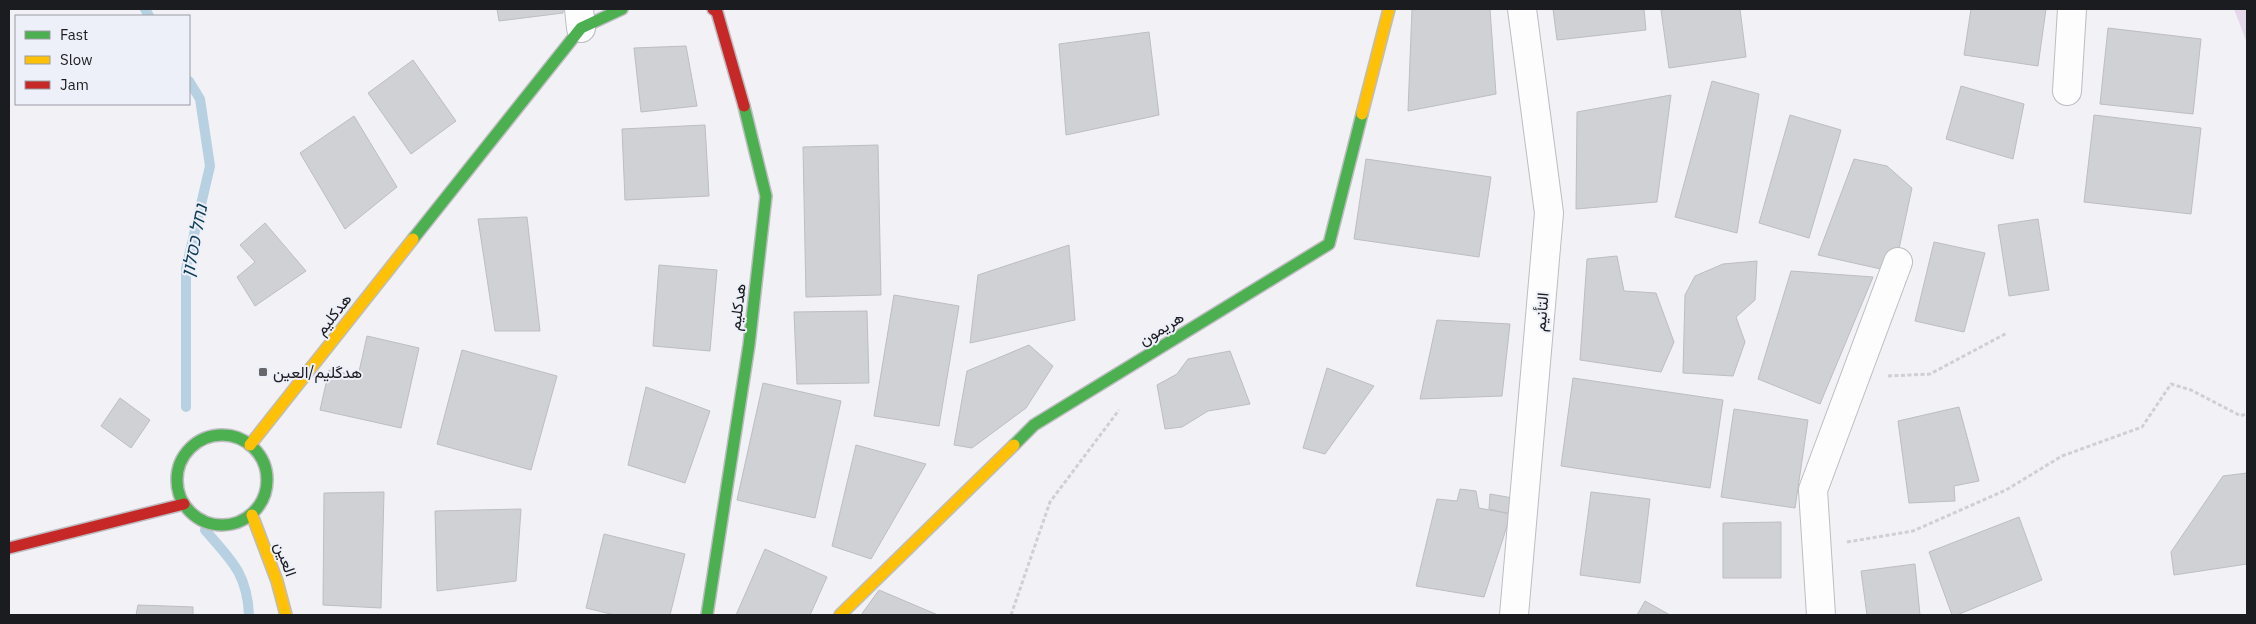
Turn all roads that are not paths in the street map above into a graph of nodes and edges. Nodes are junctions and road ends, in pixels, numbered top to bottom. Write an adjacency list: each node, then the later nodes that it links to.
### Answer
1 (622, 9): 6 (street, هدكليم)
2 (712, 9): 15 (street, هدكليم)
3 (1389, 9): 16 (street, هريمون)
4 (1522, 9): 13 (street, التأنيم)
5 (2072, 9): 7 (street)
6 (580, 18): 9 (street, هدكليم)
7 (2067, 91)
8 (1898, 262): 17 (street)
9 (250, 445): 10 (street); 11 (street)
10 (184, 504): 11 (street); 12 (street)
11 (252, 515): 14 (street, العين)
12 (9, 548)
13 (1517, 614)
14 (286, 615)
15 (707, 615)
16 (840, 615)
17 (1821, 615)

